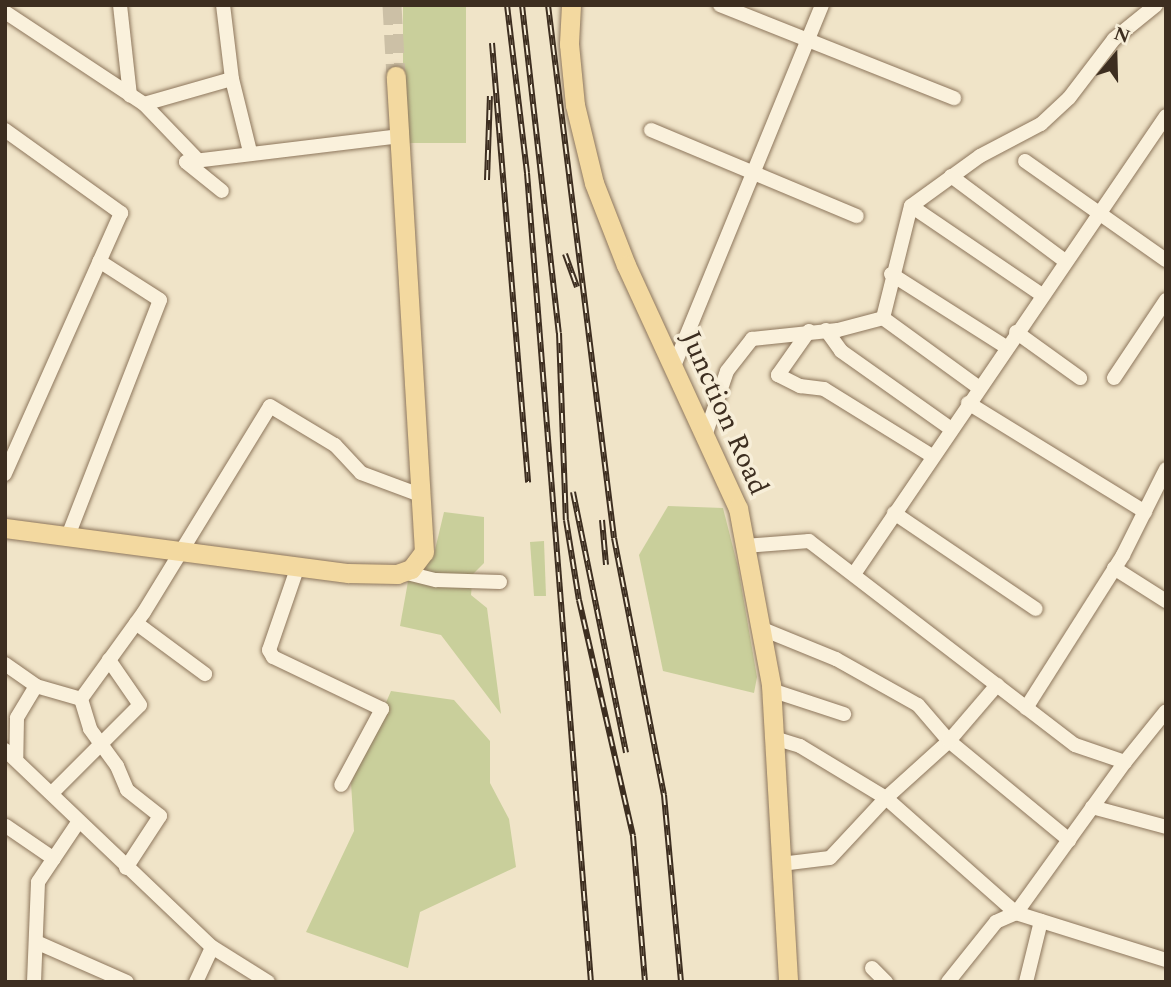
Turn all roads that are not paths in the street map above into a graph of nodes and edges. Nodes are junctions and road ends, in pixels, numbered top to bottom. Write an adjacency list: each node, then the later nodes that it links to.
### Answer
1 (120, 5): 11 (street)
2 (223, 5): 10 (street)
3 (571, 5): 38 (main road, Junction Road)
4 (720, 5): 8 (street)
5 (822, 5): 8 (street)
6 (1156, 5): 22 (street)
7 (5, 12): 11 (street)
8 (809, 40): 12 (street); 21 (street)
9 (396, 76): 17 (main road)
10 (232, 79): 13 (street); 18 (street)
11 (130, 95): 13 (street)
12 (954, 99)
13 (144, 104): 19 (street)
14 (1166, 116): 25 (street)
15 (5, 130): 28 (street)
16 (651, 130): 21 (street)
17 (400, 136): 18 (street); 48 (main road)
18 (250, 152): 19 (street)
19 (196, 158): 23 (street)
20 (1025, 161): 25 (street)
21 (756, 174): 26 (street); 38 (street)
22 (951, 176): 24 (street); 29 (street)
23 (222, 191)
24 (911, 206): 30 (street); 31 (street)
25 (1097, 214): 27 (street); 29 (street)
26 (857, 216)
27 (1165, 260)
28 (99, 261): 47 (street); 52 (street)
29 (1065, 261): 31 (street)
30 (891, 274): 33 (street); 37 (street)
31 (1042, 295): 36 (street)
32 (1166, 300): 40 (street)
33 (883, 318): 34 (street); 41 (street)
34 (826, 330): 35 (street); 43 (street)
35 (809, 331): 44 (street); 45 (street)
36 (1016, 332): 37 (street); 39 (street)
37 (1006, 347): 41 (street)
38 (674, 366): 44 (main road, Junction Road)
39 (1080, 378)
40 (1114, 378)
41 (978, 387): 42 (street)
42 (968, 403): 43 (street); 49 (street)
43 (951, 429): 45 (street)
44 (706, 433): 53 (main road, Junction Road)
45 (932, 456): 50 (street)
46 (1166, 470): 49 (street)
47 (5, 474)
48 (421, 495): 54 (street); 57 (main road)
49 (1144, 512): 56 (street)
50 (894, 513): 58 (street); 61 (street)
51 (5, 528): 52 (main road)
52 (68, 536): 54 (main road)
53 (745, 546): 58 (street); 63 (main road, Junction Road)
54 (181, 551): 55 (main road); 62 (street)
55 (298, 566): 57 (main road); 79 (street)
56 (1114, 568): 60 (street); 71 (street)
57 (403, 572): 59 (street)
58 (853, 574): 67 (street)
59 (500, 582)
60 (1166, 601)
61 (1036, 609)
62 (136, 623): 64 (street); 66 (street)
63 (760, 628): 69 (main road, Junction Road); 75 (street)
64 (109, 660): 70 (street); 76 (street)
65 (5, 664): 68 (street)
66 (205, 674)
67 (997, 685): 71 (street); 75 (street)
68 (36, 686): 70 (street); 77 (street)
69 (771, 690): 73 (street); 74 (main road, Junction Road)
70 (81, 699): 76 (street)
71 (1026, 708): 78 (street)
72 (1166, 710): 78 (street)
73 (844, 715)
74 (774, 738): 81 (street); 88 (main road, Junction Road)
75 (949, 741): 81 (street); 86 (street)
76 (103, 747): 80 (street); 89 (street)
77 (11, 753): 80 (street)
78 (1125, 762): 82 (street)
79 (341, 785)
80 (51, 793): 83 (street)
81 (886, 798): 88 (street); 90 (street)
82 (1092, 807): 85 (street); 86 (street)
83 (79, 821): 87 (street); 89 (street)
84 (6, 826): 87 (street)
85 (1166, 827)
86 (1069, 840): 90 (street)
87 (54, 859): 92 (street)
88 (781, 864): 100 (main road, Junction Road)
89 (126, 868): 93 (street)
90 (1016, 913): 91 (street); 102 (street)
91 (1041, 921): 94 (street); 103 (street)
92 (36, 942): 96 (street); 97 (street)
93 (212, 947): 98 (street); 99 (street)
94 (1166, 960)
95 (872, 968): 101 (street)
96 (34, 982)
97 (127, 982)
98 (196, 982)
99 (268, 982)
100 (788, 982)
101 (886, 982)
102 (948, 982)
103 (1026, 982)

